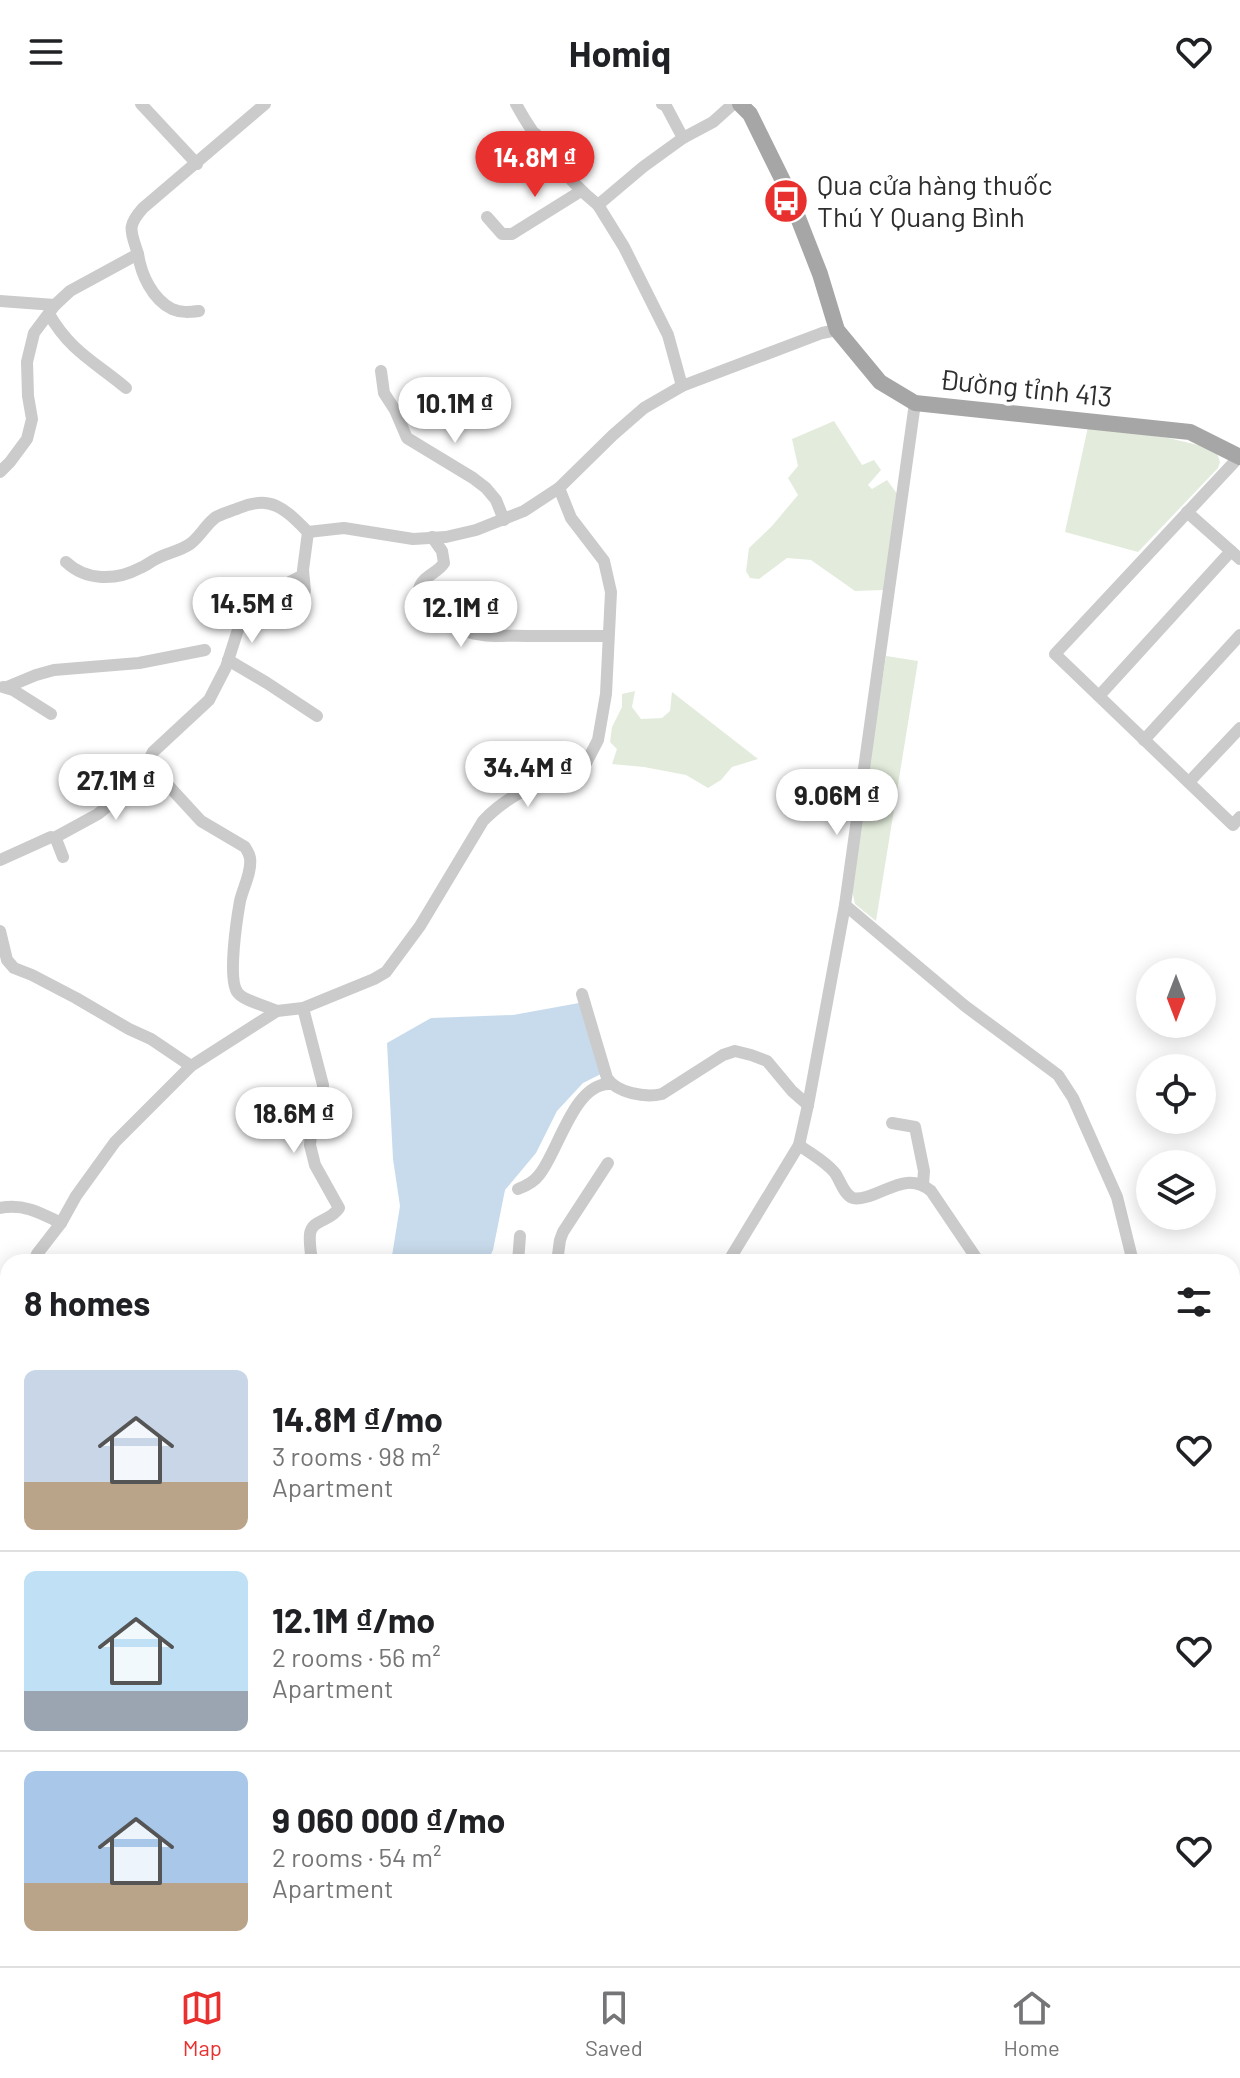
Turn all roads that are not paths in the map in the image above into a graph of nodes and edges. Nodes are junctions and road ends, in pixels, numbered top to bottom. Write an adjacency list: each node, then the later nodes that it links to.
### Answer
1 (141, 104): 9 (street)
2 (265, 104): 9 (street)
3 (516, 104): 7 (street)
4 (662, 104): 8 (street)
5 (733, 104): 8 (street)
6 (740, 104): 18 (main road, Đường tỉnh 413)
7 (536, 134): 10 (street); 11 (street)
8 (683, 138): 12 (street)
9 (197, 164): 14 (street)
10 (485, 164)
11 (581, 191): 12 (street); 13 (street)
12 (598, 205): 20 (street)
13 (487, 217)
14 (138, 254): 16 (street); 17 (street)
15 (0, 301): 16 (street)
16 (52, 310): 21 (street); 24 (street)
17 (199, 311)
18 (837, 330): 20 (street); 22 (main road, Đường tỉnh 413)
19 (381, 371): 27 (street)
20 (682, 386): 25 (street)
21 (126, 388)
22 (915, 403): 23 (main road, Đường tỉnh 413); 50 (street)
23 (1240, 457): 26 (street)
24 (0, 472)
25 (559, 488): 27 (street); 35 (street)
26 (1187, 512): 30 (street); 39 (street)
27 (504, 520): 29 (street)
28 (308, 532): 29 (street); 31 (street); 32 (street)
29 (432, 537): 35 (street)
30 (1235, 555): 39 (street)
31 (66, 562)
32 (303, 575): 33 (street); 37 (street)
33 (305, 591)
34 (1240, 635): 43 (street)
35 (608, 636): 54 (street)
36 (205, 650): 38 (street)
37 (228, 660): 41 (street); 44 (street)
38 (4, 687): 40 (street)
39 (1099, 696): 43 (street)
40 (51, 714)
41 (317, 716)
42 (1240, 728): 45 (street)
43 (1144, 740): 45 (street)
44 (153, 769): 47 (street); 55 (street)
45 (1189, 782): 46 (street)
46 (1240, 817)
47 (54, 838): 48 (street); 49 (street)
48 (63, 857)
49 (0, 860)
50 (845, 905): 58 (street); 73 (street)
51 (0, 931): 52 (street)
52 (2, 955): 56 (street)
53 (582, 994): 57 (street)
54 (303, 1008): 55 (street); 68 (street)
55 (277, 1011): 56 (street)
56 (191, 1066): 65 (street)
57 (611, 1084): 58 (street); 63 (street)
58 (808, 1105): 60 (street)
59 (892, 1123): 62 (street)
60 (799, 1145): 62 (street); 71 (street)
61 (608, 1163): 70 (street)
62 (923, 1184): 72 (street)
63 (518, 1189)
64 (0, 1208): 65 (street)
65 (61, 1223): 67 (street)
66 (520, 1236): 69 (street)
67 (37, 1254)
68 (311, 1254)
69 (519, 1254)
70 (558, 1254)
71 (733, 1254)
72 (974, 1254)
73 (1131, 1254)

